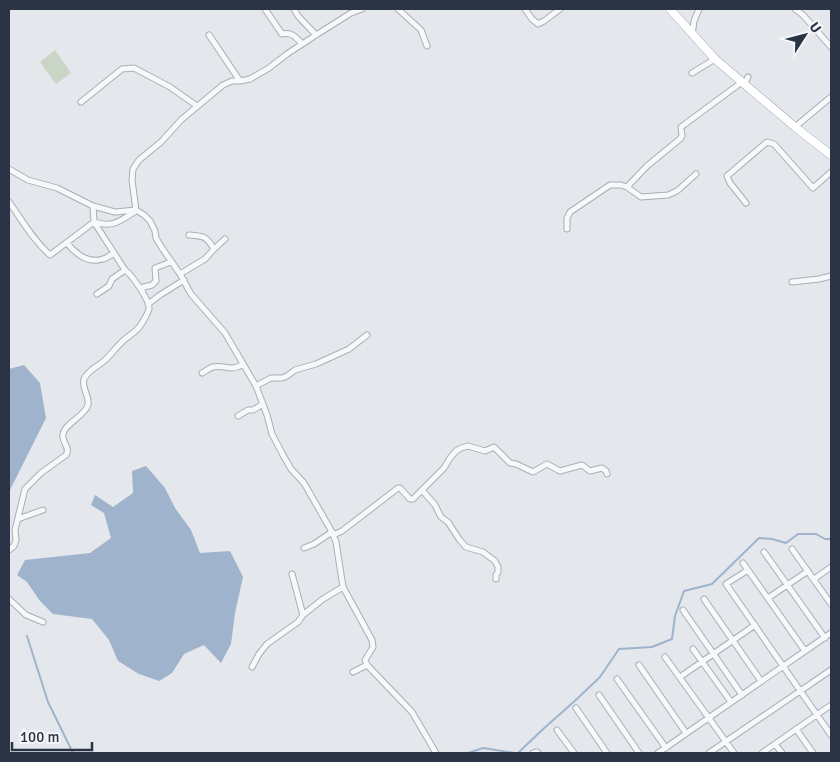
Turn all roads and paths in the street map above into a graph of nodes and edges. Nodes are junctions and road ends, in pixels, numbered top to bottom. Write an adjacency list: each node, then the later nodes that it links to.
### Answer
1 (265, 9): 14 (street)
2 (294, 9): 12 (street)
3 (362, 9): 10 (street)
4 (398, 9): 15 (street)
5 (524, 9): 6 (street)
6 (560, 9)
7 (670, 9): 13 (main road)
8 (699, 9): 13 (street)
9 (795, 9): 16 (street)
10 (353, 10): 12 (street)
11 (209, 35): 20 (street)
12 (316, 35): 14 (street)
13 (692, 35): 17 (main road)
14 (302, 44): 20 (street)
15 (427, 46)
16 (831, 47)
17 (715, 59): 18 (street); 21 (main road)
18 (692, 74)
19 (748, 77): 21 (street)
20 (240, 81): 24 (street)
21 (743, 84): 25 (main road); 30 (street)
22 (831, 97): 25 (street)
23 (81, 102): 24 (street)
24 (198, 106): 34 (street)
25 (795, 127): 26 (main road)
26 (831, 154)
27 (9, 169): 33 (street)
28 (831, 172): 32 (street)
29 (696, 174): 30 (street)
30 (627, 187): 36 (street)
31 (9, 202): 39 (street)
32 (746, 203)
33 (93, 206): 34 (street); 35 (street)
34 (136, 210): 35 (street); 42 (street)
35 (94, 222): 39 (street); 41 (street)
36 (567, 229)
37 (189, 235): 40 (street)
38 (225, 239): 40 (street)
39 (67, 243): 41 (street)
40 (214, 249): 44 (street)
41 (114, 253): 43 (street)
42 (171, 262): 44 (street); 48 (street)
43 (125, 270): 48 (street); 49 (street)
44 (180, 274): 46 (street)
45 (831, 276): 47 (street)
46 (184, 280): 50 (street); 52 (street)
47 (792, 282)
48 (140, 288): 50 (street)
49 (97, 294)
50 (148, 304): 60 (street)
51 (367, 335): 54 (street)
52 (242, 364): 53 (street); 54 (street)
53 (202, 373)
54 (256, 386): 55 (street)
55 (263, 404): 56 (street); 61 (street)
56 (238, 416)
57 (607, 474): 58 (street)
58 (422, 490): 61 (street); 71 (street)
59 (42, 510): 60 (street)
60 (18, 518): 64 (street)
61 (333, 533): 62 (street); 74 (street)
62 (304, 548)
63 (792, 549): 69 (street)
64 (9, 550)
65 (764, 552): 73 (street)
66 (743, 563): 68 (street)
67 (831, 568): 72 (street)
68 (748, 570): 75 (street); 82 (street)
69 (808, 571): 72 (street); 73 (street)
70 (292, 574): 80 (street)
71 (496, 579)
72 (814, 579): 78 (street)
73 (788, 585): 75 (street); 84 (street)
74 (342, 587): 80 (street); 91 (street)
75 (768, 598): 87 (street)
76 (9, 599): 81 (street)
77 (704, 599): 85 (street)
78 (831, 604)
79 (683, 610): 88 (street)
80 (303, 615): 94 (street)
81 (43, 622)
82 (755, 625): 85 (street); 93 (street)
83 (831, 633): 84 (street)
84 (825, 638): 87 (street)
85 (733, 640): 88 (street); 99 (street)
86 (694, 649): 90 (street)
87 (805, 651): 93 (street)
88 (713, 654): 90 (street); 102 (street)
89 (665, 657): 97 (street)
90 (702, 662): 97 (street); 103 (street)
91 (367, 665): 96 (street); 115 (street)
92 (639, 665): 110 (street)
93 (784, 666): 99 (street); 100 (street)
94 (252, 667)
95 (831, 670): 100 (street)
96 (353, 672)
97 (680, 677): 107 (street)
98 (617, 679): 114 (street)
99 (761, 681): 102 (street)
100 (801, 691): 106 (street); 112 (street)
101 (599, 695): 120 (street)
102 (742, 695): 103 (street)
103 (731, 702): 107 (street)
104 (831, 705): 106 (street)
105 (576, 708): 119 (street)
106 (817, 715): 109 (street); 111 (street)
107 (708, 718): 110 (street); 112 (street)
108 (557, 730): 118 (street)
109 (796, 730): 113 (street); 126 (street)
110 (686, 733): 114 (street)
111 (831, 735)
112 (726, 741): 122 (street); 123 (street)
113 (776, 744): 124 (street); 125 (street)
114 (666, 748): 121 (street)
115 (435, 752)
116 (533, 753): 117 (street)
117 (538, 753)
118 (574, 753)
119 (607, 753)
120 (639, 753)
121 (658, 753)
122 (709, 753)
123 (734, 753)
124 (762, 753)
125 (782, 753)
126 (813, 753)

